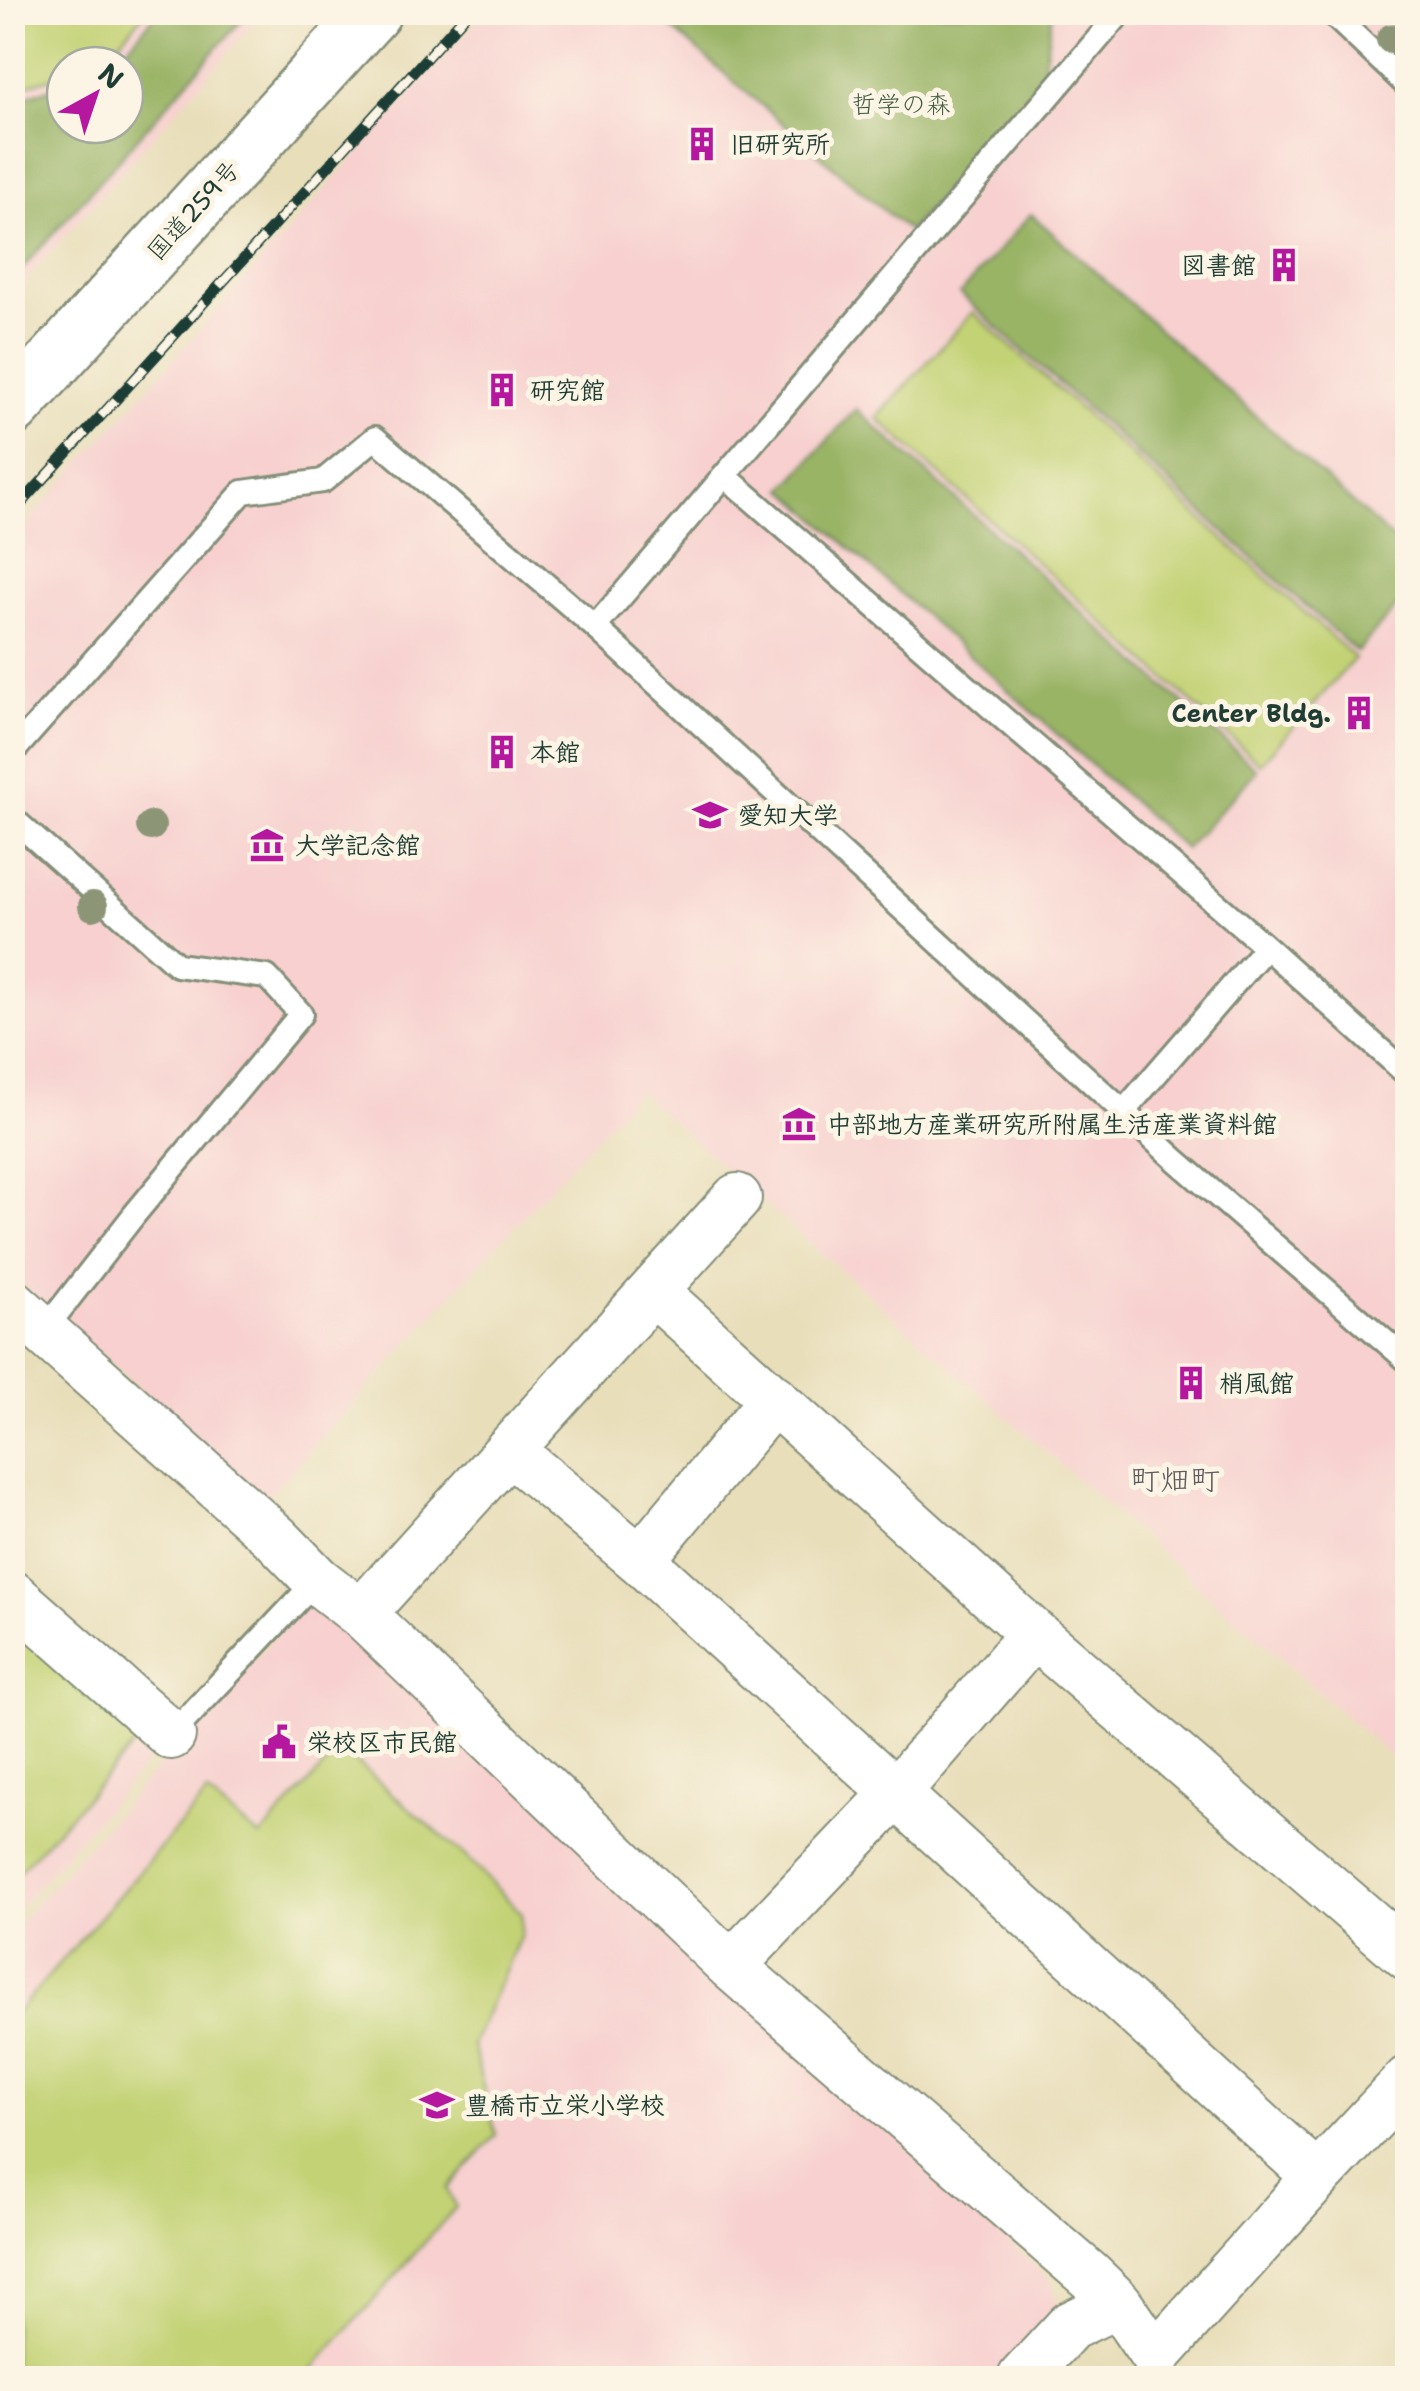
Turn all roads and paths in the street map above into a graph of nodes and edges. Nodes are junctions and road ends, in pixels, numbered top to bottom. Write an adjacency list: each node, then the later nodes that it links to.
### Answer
1 (374, 12): 5 (highway, 国道259号)
2 (1121, 12): 6 (lane)
3 (1330, 12): 4 (lane)
4 (1408, 86)
5 (12, 408)
6 (724, 475): 7 (lane); 10 (lane)
7 (594, 627): 8 (lane); 12 (lane)
8 (12, 753)
9 (12, 818): 15 (lane)
10 (1266, 947): 11 (lane); 12 (lane)
11 (1408, 1075)
12 (1124, 1112): 16 (lane)
13 (737, 1198): 14 (street)
14 (653, 1291): 17 (street); 18 (street)
15 (34, 1309): 20 (street)
16 (1408, 1361)
17 (774, 1400): 19 (street); 23 (street)
18 (508, 1450): 19 (street); 22 (street)
19 (640, 1560): 25 (street)
20 (318, 1580): 22 (street); 24 (lane)
21 (12, 1595): 24 (street)
22 (360, 1614): 27 (street)
23 (1034, 1634): 25 (street); 26 (street)
24 (171, 1735)
25 (896, 1794): 27 (street); 29 (street)
26 (1408, 1956)
27 (731, 1966): 30 (street)
28 (1408, 2080): 29 (street)
29 (1317, 2177): 31 (street)
30 (1118, 2303): 31 (street); 32 (street)
31 (1164, 2368)
32 (1022, 2378)

